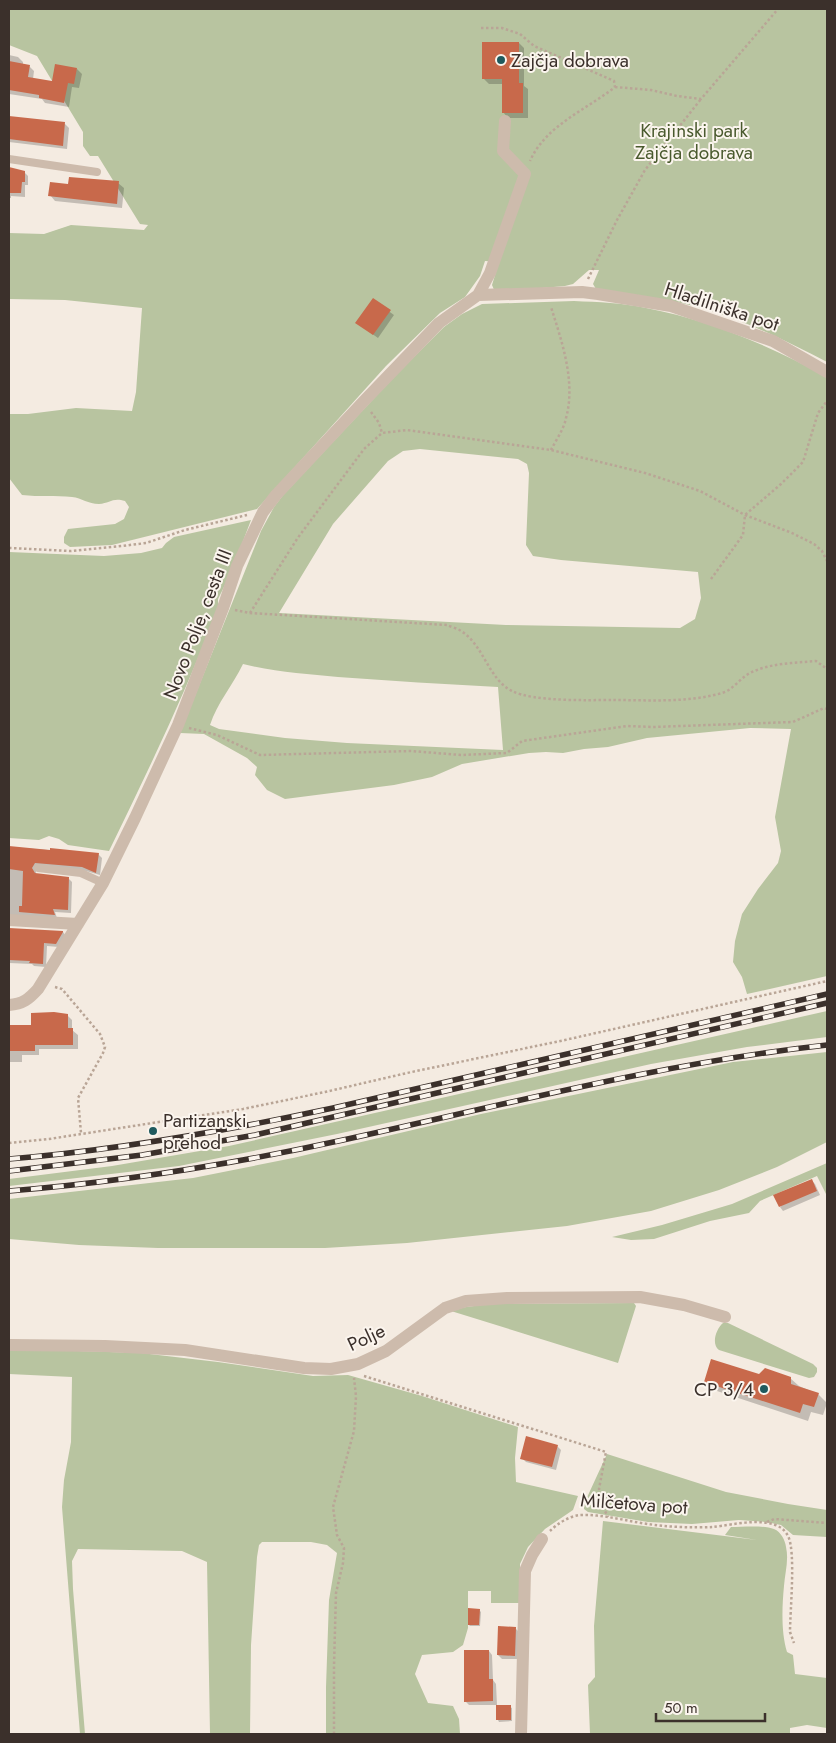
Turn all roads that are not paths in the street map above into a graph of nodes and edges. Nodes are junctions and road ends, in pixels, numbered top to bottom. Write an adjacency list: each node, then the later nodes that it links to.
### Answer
1 (505, 121): 4 (street)
2 (9, 160): 3 (lane)
3 (97, 172)
4 (478, 295): 5 (street, Hladilniška pot); 7 (street, Novo Polje, cesta III)
5 (827, 372)
6 (38, 868): 7 (lane)
7 (103, 883): 9 (street, Novo Polje, cesta III)
8 (9, 920): 9 (street)
9 (78, 924): 10 (street, Novo Polje, cesta III)
10 (9, 1005)
11 (725, 1317): 12 (street, Polje)
12 (9, 1345)
13 (542, 1539): 14 (street)
14 (521, 1734)

